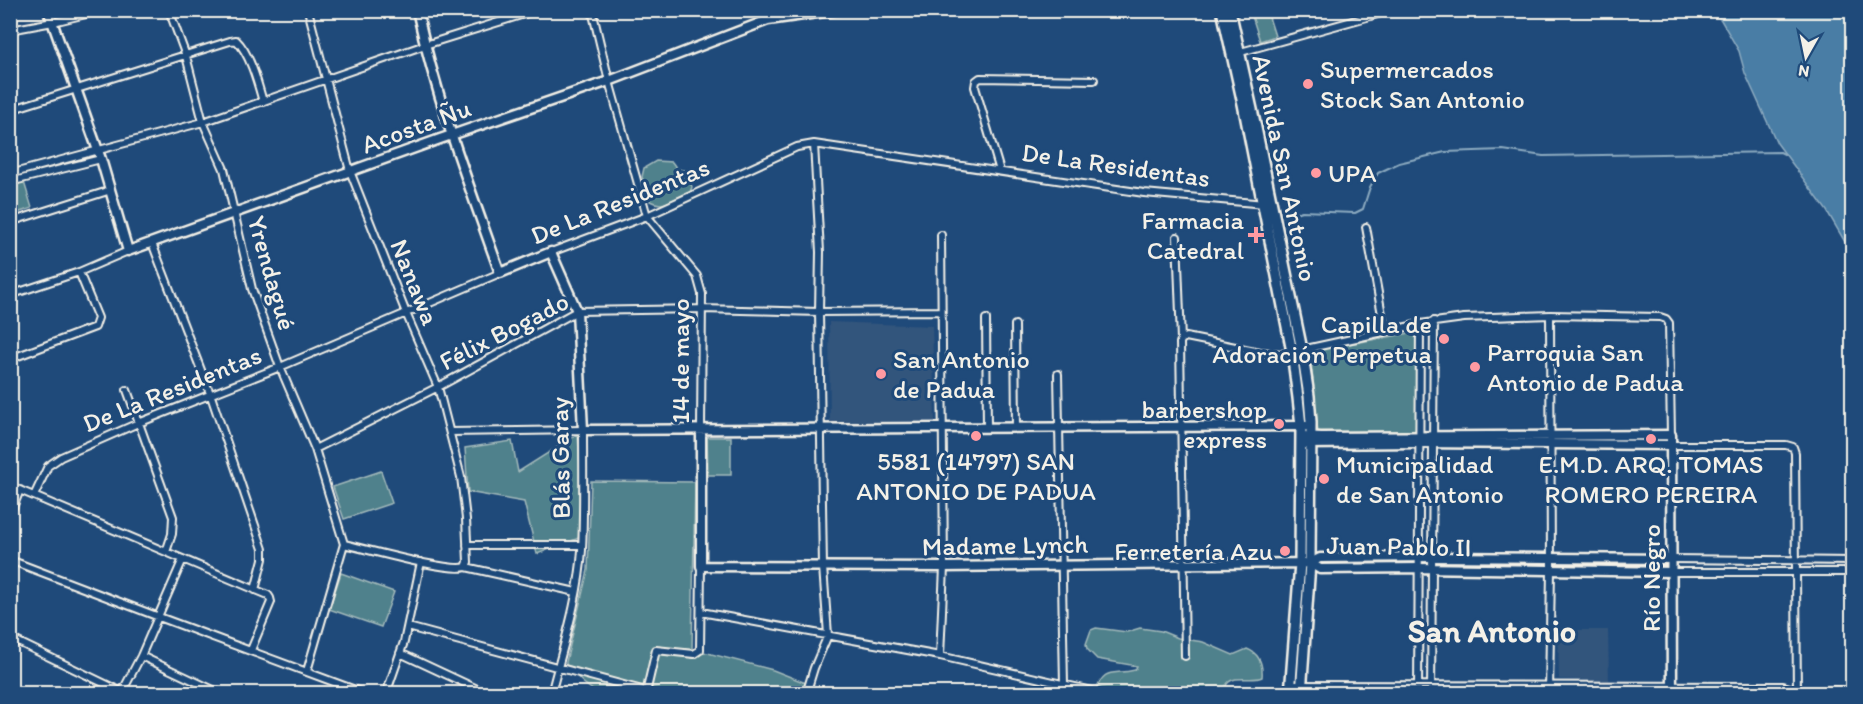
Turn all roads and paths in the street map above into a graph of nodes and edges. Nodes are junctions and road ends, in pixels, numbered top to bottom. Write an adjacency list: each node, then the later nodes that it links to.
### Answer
1 (48, 10): 12 (street)
2 (103, 10): 12 (street)
3 (169, 10): 16 (street, Yrendagué)
4 (308, 10): 17 (street, Nanawa)
5 (417, 10): 14 (street)
6 (537, 10): 14 (street)
7 (592, 10): 19 (street, 14 de mayo)
8 (839, 10): 19 (street, Acosta Ñu)
9 (1222, 10): 15 (main road, Avenida San Antonio)
10 (1230, 10): 15 (main road, Avenida San Antonio)
11 (1392, 10): 15 (street)
12 (53, 22): 13 (street); 20 (street)
13 (10, 30)
14 (425, 45): 17 (street); 24 (street)
15 (1235, 54): 32 (main road, Avenida San Antonio)
16 (186, 56): 20 (street); 21 (street); 23 (street, Yrendagué)
17 (327, 79): 21 (street); 27 (street, Nanawa)
18 (1094, 80): 28 (street)
19 (609, 81): 24 (street, Acosta Ñu); 34 (street, 14 de mayo)
20 (76, 90): 22 (street); 26 (street)
21 (263, 102): 23 (street)
22 (10, 110)
23 (203, 122): 26 (street); 33 (street, Yrendagué)
24 (451, 135): 27 (street, Acosta Ñu); 43 (street)
25 (814, 144): 28 (street, De La Residentas); 34 (street, De La Residentas); 48 (street)
26 (100, 155): 29 (street); 30 (street); 31 (street)
27 (350, 171): 33 (street, Acosta Ñu); 49 (street, Nanawa)
28 (999, 171): 32 (street, De La Residentas)
29 (10, 174)
30 (10, 182)
31 (111, 190): 35 (street); 40 (street)
32 (1267, 204): 57 (main road, Avenida San Antonio); 58 (main road, Avenida San Antonio)
33 (234, 213): 39 (street, Acosta Ñu); 60 (street, Yrendagué)
34 (647, 216): 41 (street, De La Residentas); 45 (street, 14 de mayo)
35 (10, 222)
36 (1366, 228): 55 (street)
37 (941, 235): 47 (street)
38 (1177, 237): 56 (street)
39 (152, 243): 40 (street, Acosta Ñu); 66 (street)
40 (128, 251): 42 (street, Acosta Ñu)
41 (551, 252): 43 (street, De La Residentas); 46 (street, Blás Garay)
42 (79, 272): 44 (street, Acosta Ñu); 59 (street)
43 (500, 273): 49 (street, De La Residentas)
44 (10, 295)
45 (702, 309): 46 (street, Félix Bogado); 48 (street, Félix Bogado); 72 (street, 14 de mayo)
46 (577, 311): 62 (street, Félix Bogado); 74 (street, Blás Garay)
47 (941, 311): 48 (street, Félix Bogado); 73 (street)
48 (819, 312): 75 (street)
49 (406, 313): 60 (street, De La Residentas); 62 (street, Nanawa)
50 (1550, 315): 52 (street); 77 (street, Río Negro); 81 (street)
51 (986, 319): 70 (street)
52 (1434, 321): 53 (street); 65 (street)
53 (1420, 324): 55 (street); 63 (street)
54 (1015, 325): 71 (street)
55 (1385, 332): 57 (street)
56 (1181, 340): 58 (street); 68 (street)
57 (1302, 350): 58 (street); 78 (main road, Avenida San Antonio)
58 (1292, 352): 78 (main road, Avenida San Antonio)
59 (10, 359)
60 (280, 367): 66 (street, De La Residentas); 83 (street, Yrendagué)
61 (1058, 374): 69 (street)
62 (438, 387): 76 (street, Nanawa); 83 (street, Félix Bogado)
63 (1420, 389): 65 (street); 79 (street)
64 (127, 390): 67 (street)
65 (1433, 392): 80 (street)
66 (211, 396): 67 (street, De La Residentas); 114 (street)
67 (139, 423): 86 (street, De La Residentas); 91 (street)
68 (1181, 426): 69 (street); 78 (street); 102 (street)
69 (1060, 427): 71 (street); 103 (street)
70 (987, 428): 71 (street); 73 (street)
71 (1016, 428)
72 (701, 429): 74 (street); 75 (street); 104 (street, 14 de mayo)
73 (944, 429): 75 (street); 106 (street)
74 (583, 430): 76 (street); 90 (street, Blás Garay)
75 (820, 430): 105 (street)
76 (450, 432): 89 (street, Nanawa)
77 (1671, 435): 81 (street); 82 (street, Río Negro)
78 (1305, 437): 79 (street); 101 (main road, Avenida San Antonio)
79 (1420, 439): 80 (street); 92 (street)
80 (1432, 440): 81 (street); 93 (street)
81 (1551, 440): 82 (street); 94 (street)
82 (1671, 445): 96 (street, Río Negro); 98 (street)
83 (315, 449): 88 (street, Yrendagué)
84 (10, 486): 85 (street)
85 (20, 490): 86 (street); 87 (street)
86 (34, 496): 91 (street)
87 (10, 515)
88 (344, 544): 100 (street); 127 (street)
89 (467, 545): 90 (street); 107 (street, Nanawa)
90 (582, 545): 115 (street, Blás Garay)
91 (166, 552): 95 (street)
92 (1419, 557): 93 (street, Juan Pablo II); 101 (street, Juan Pablo II); 108 (street)
93 (1432, 557): 94 (street, Juan Pablo II); 109 (street)
94 (1551, 557): 96 (street, Juan Pablo II); 110 (street)
95 (183, 559): 114 (street); 117 (street)
96 (1672, 559): 98 (street, Juan Pablo II); 111 (street, Río Negro)
97 (10, 560): 117 (street)
98 (1796, 560): 99 (street, Juan Pablo II); 113 (street)
99 (1852, 561)
100 (421, 562): 107 (street); 118 (street)
101 (1305, 563): 102 (street, Madame Lynch); 108 (street, Juan Pablo II); 132 (main road, Avenida San Antonio); 134 (main road, Avenida San Antonio)
102 (1183, 564): 103 (street, Madame Lynch); 125 (street)
103 (1062, 565): 106 (street, Madame Lynch); 128 (street)
104 (701, 566): 105 (street, Madame Lynch); 116 (street, 14 de mayo)
105 (823, 567): 106 (street, Madame Lynch); 119 (street)
106 (944, 567): 124 (street)
107 (465, 568): 115 (street)
108 (1419, 568): 109 (street, Juan Pablo II); 129 (street)
109 (1432, 568): 110 (street, Juan Pablo II); 130 (street)
110 (1551, 570): 111 (street, Juan Pablo II); 131 (street)
111 (1672, 572): 113 (street, Juan Pablo II); 135 (street, Río Negro)
112 (1852, 572): 113 (street, Juan Pablo II)
113 (1796, 573): 138 (street)
114 (255, 590): 121 (street)
115 (576, 592): 126 (street, Blás Garay)
116 (701, 612): 119 (street); 137 (street, 14 de mayo)
117 (159, 617): 121 (street); 123 (street)
118 (408, 627): 122 (street); 126 (street)
119 (828, 635): 124 (street); 146 (street)
120 (10, 638): 139 (street)
121 (251, 650): 127 (street)
122 (400, 653): 142 (street); 143 (street)
123 (141, 656): 139 (street); 140 (street)
124 (940, 656): 128 (street)
125 (1185, 656)
126 (558, 667): 137 (street); 144 (street, Blás Garay)
127 (307, 671): 141 (street)
128 (1064, 684): 133 (street)
129 (1418, 685): 130 (street); 134 (street); 148 (street)
130 (1431, 685): 131 (street); 149 (street)
131 (1549, 686): 135 (street); 150 (street)
132 (1291, 689): 134 (street)
133 (1073, 690): 147 (street)
134 (1301, 690)
135 (1672, 690): 138 (street)
136 (1852, 691): 138 (street)
137 (646, 692): 145 (street)
138 (1797, 692): 151 (street)
139 (123, 693)
140 (222, 693)
141 (366, 693)
142 (386, 693)
143 (488, 693)
144 (550, 693)
145 (657, 693)
146 (806, 693)
147 (1106, 693)
148 (1418, 693)
149 (1431, 693)
150 (1549, 693)
151 (1789, 693)

